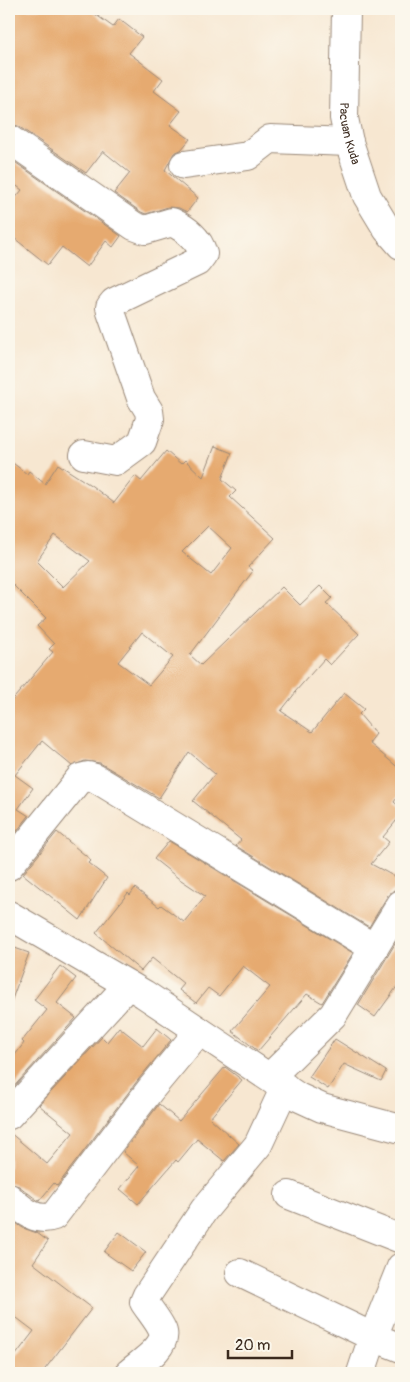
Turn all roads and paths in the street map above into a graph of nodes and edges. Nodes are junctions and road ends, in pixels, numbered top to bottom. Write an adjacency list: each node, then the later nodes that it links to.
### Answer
1 (346, 9): 3 (street, Pacuan Kuda)
2 (9, 140): 6 (street)
3 (348, 142): 4 (street); 5 (street, Pacuan Kuda)
4 (184, 165)
5 (401, 244)
6 (84, 455)
7 (9, 866): 10 (street)
8 (401, 904): 10 (street)
9 (9, 915): 11 (street)
10 (374, 948): 13 (street)
11 (128, 985): 12 (street); 14 (street)
12 (199, 1032): 13 (street); 17 (street)
13 (278, 1082): 15 (street); 23 (street)
14 (9, 1116)
15 (401, 1129)
16 (289, 1195): 18 (street)
17 (9, 1198)
18 (401, 1239)
19 (401, 1267): 21 (street)
20 (240, 1273): 21 (street)
21 (373, 1337): 22 (street); 24 (street)
22 (401, 1348)
23 (130, 1373)
24 (361, 1373)

